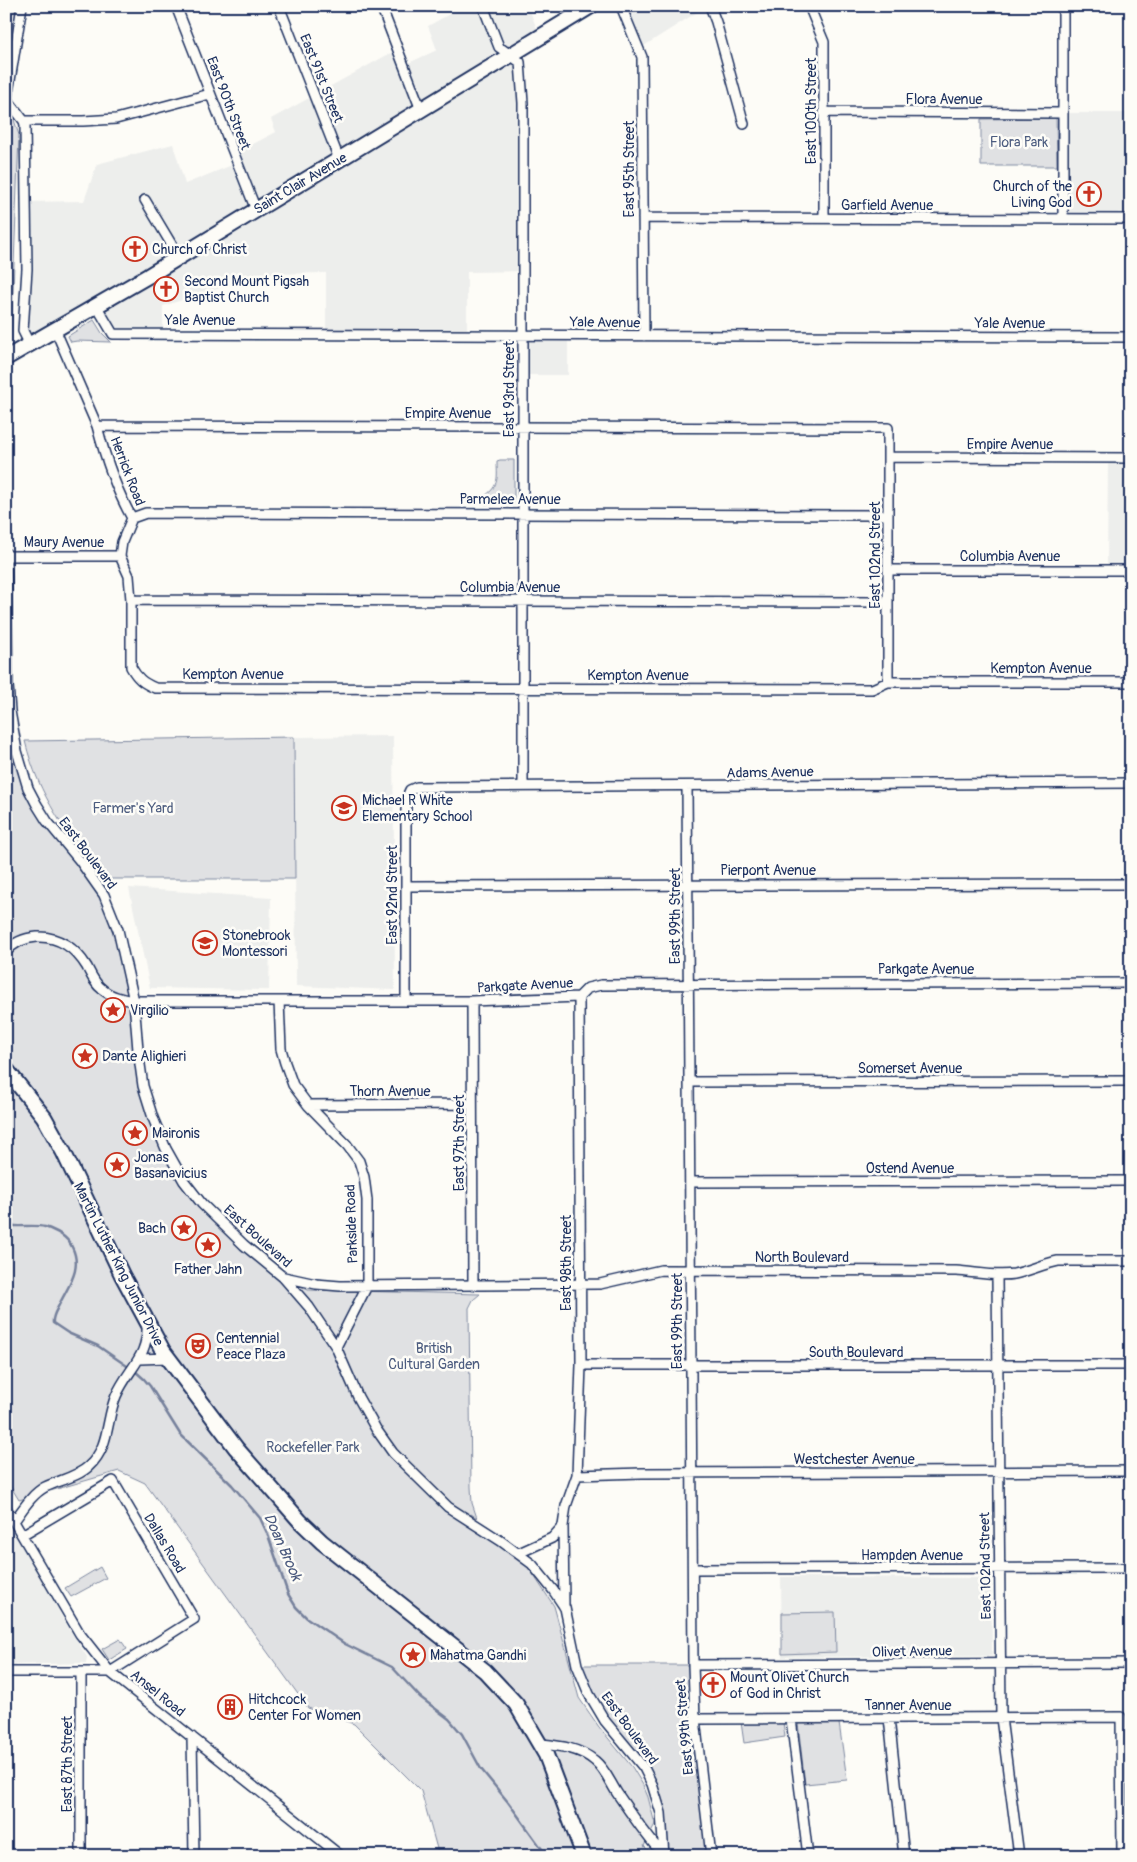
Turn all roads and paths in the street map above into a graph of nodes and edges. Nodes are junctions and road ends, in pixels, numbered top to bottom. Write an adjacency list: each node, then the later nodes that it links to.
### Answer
1 (22, 6): 13 (street)
2 (176, 6): 12 (street, East 90th Street)
3 (279, 6): 19 (street, East 91st Street)
4 (381, 6): 14 (street)
5 (483, 6): 11 (street, East 93rd Street)
6 (591, 6): 11 (main road, Saint Clair Avenue)
7 (621, 6): 22 (street, East 95th Street)
8 (710, 6): 18 (street)
9 (809, 6): 15 (street, East 100th Street)
10 (1063, 6): 16 (street)
11 (510, 55): 14 (main road, Saint Clair Avenue); 29 (street, East 93rd Street)
12 (210, 94): 17 (street); 21 (street, East 90th Street)
13 (7, 100): 17 (street)
14 (421, 110): 19 (main road, Saint Clair Avenue)
15 (825, 112): 16 (street, Flora Avenue); 23 (street, East 100th Street)
16 (1063, 113): 24 (street)
17 (24, 121): 32 (street)
18 (744, 124)
19 (340, 159): 21 (main road, Saint Clair Avenue)
20 (145, 200): 26 (street)
21 (256, 210): 26 (main road, Saint Clair Avenue)
22 (643, 218): 23 (street, Garfield Avenue); 30 (street, East 95th Street)
23 (824, 218): 24 (street, Garfield Avenue)
24 (1063, 218): 25 (street, Garfield Avenue)
25 (1131, 219)
26 (179, 257): 27 (main road, Saint Clair Avenue)
27 (96, 305): 28 (main road, Saint Clair Avenue); 29 (street, Yale Avenue)
28 (55, 328): 32 (main road, Saint Clair Avenue); 34 (street, Herrick Road)
29 (523, 334): 30 (street, Yale Avenue); 35 (street, East 93rd Street)
30 (644, 336): 31 (street, Yale Avenue)
31 (1131, 337)
32 (29, 343): 33 (main road, Saint Clair Avenue)
33 (6, 358)
34 (97, 426): 35 (street, Empire Avenue); 41 (street, Herrick Road)
35 (523, 427): 36 (street, Empire Avenue); 39 (street, East 93rd Street)
36 (888, 428): 37 (street, East 102nd Street)
37 (888, 457): 38 (street, Empire Avenue); 40 (street, East 102nd Street)
38 (1131, 458)
39 (523, 513): 40 (street, Parmelee Avenue); 41 (street, Parmelee Avenue); 47 (street, East 93rd Street)
40 (888, 515): 44 (street, East 102nd Street)
41 (132, 518): 43 (street, Herrick Road)
42 (7, 554): 43 (street, Maury Avenue); 63 (street, East Boulevard)
43 (120, 556): 46 (street)
44 (889, 570): 45 (street, Columbia Avenue); 48 (street, East 102nd Street)
45 (1131, 570)
46 (131, 600): 47 (street, Columbia Avenue); 51 (street, Kempton Avenue)
47 (523, 601): 48 (street, Columbia Avenue); 51 (street, East 93rd Street)
48 (888, 602): 49 (street, East 102nd Street)
49 (888, 682): 50 (street, Kempton Avenue); 51 (street, Kempton Avenue)
50 (1131, 682)
51 (523, 689): 53 (street, East 93rd Street)
52 (1131, 783): 54 (street, Adams Avenue)
53 (523, 786): 54 (street, Adams Avenue); 55 (street, Adams Avenue)
54 (687, 786): 56 (street, East 99th Street)
55 (410, 790): 58 (street, East 92nd Street)
56 (689, 884): 57 (street, Pierpont Avenue); 58 (street, Pierpont Avenue); 61 (street, East 99th Street)
57 (1131, 884)
58 (406, 886): 65 (street, East 92nd Street)
59 (6, 952): 63 (street, Parkgate Avenue)
60 (1131, 983): 61 (street, Parkgate Avenue)
61 (689, 984): 62 (street, Parkgate Avenue); 68 (street, East 99th Street)
62 (579, 998): 66 (street, Parkgate Avenue); 78 (street, East 98th Street)
63 (134, 1001): 64 (street, Parkgate Avenue); 77 (street, East Boulevard)
64 (279, 1001): 65 (street, Parkgate Avenue); 71 (street, Parkside Road)
65 (406, 1001): 66 (street, Parkgate Avenue)
66 (472, 1001): 70 (street, East 97th Street)
67 (6, 1069): 81 (main road, Martin Luther King Junior Drive)
68 (689, 1082): 69 (street, Somerset Avenue); 73 (street, East 99th Street)
69 (1131, 1082)
70 (472, 1104): 71 (street, Thorn Avenue); 80 (street, East 97th Street)
71 (308, 1105): 79 (street, Parkside Road)
72 (1131, 1181): 73 (street, Ostend Avenue)
73 (690, 1182): 75 (street, East 99th Street)
74 (1131, 1261): 76 (street, North Boulevard)
75 (691, 1272): 76 (street, North Boulevard); 78 (street, North Boulevard); 88 (street, East 99th Street)
76 (997, 1275): 86 (street, East 102nd Street)
77 (283, 1277): 79 (street, North Boulevard); 82 (street, East Boulevard)
78 (580, 1285): 80 (street, North Boulevard); 85 (street, East 98th Street)
79 (367, 1286): 80 (street, North Boulevard); 82 (street, Parkside Road)
80 (473, 1286)
81 (147, 1321): 83 (main road, Martin Luther King Junior Drive); 84 (street)
82 (336, 1346): 97 (street, East Boulevard)
83 (168, 1358): 84 (street); 113 (main road, Martin Luther King Junior Drive)
84 (138, 1361): 94 (street)
85 (582, 1365): 88 (street, South Boulevard); 92 (street, East 98th Street)
86 (999, 1365): 87 (street, South Boulevard); 88 (street, South Boulevard); 90 (street, East 102nd Street)
87 (1131, 1365)
88 (691, 1366): 91 (street, East 99th Street)
89 (1131, 1471): 90 (street, Westchester Avenue)
90 (998, 1472): 91 (street, Westchester Avenue); 98 (street, East 102nd Street)
91 (691, 1473): 92 (street, Westchester Avenue); 100 (street, East 99th Street)
92 (577, 1475): 95 (street, East 98th Street)
93 (6, 1508): 94 (street, Ansel Road)
94 (14, 1521): 96 (street, Ansel Road)
95 (563, 1526): 97 (street); 101 (street, East 98th Street)
96 (22, 1535): 107 (street, Ansel Road); 107 (street, Dallas Road)
97 (519, 1554): 101 (street, East Boulevard)
98 (999, 1568): 99 (street, Hampden Avenue); 100 (street, Hampden Avenue); 102 (street, East 102nd Street)
99 (1131, 1568)
100 (693, 1570): 104 (street, East 99th Street)
101 (564, 1608): 114 (street, East Boulevard)
102 (1000, 1663): 103 (street, Olivet Avenue); 104 (street, Olivet Avenue); 109 (street, East 102nd Street)
103 (1131, 1663)
104 (693, 1665): 110 (street, East 99th Street)
105 (6, 1672): 106 (street)
106 (80, 1672): 107 (street); 115 (street, East 87th Street)
107 (110, 1672): 112 (street, Ansel Road)
108 (889, 1718): 109 (street, Tanner Avenue); 111 (street, Tanner Avenue); 121 (street)
109 (1001, 1718): 122 (street, East 102nd Street); 123 (street, Tanner Avenue)
110 (696, 1719): 111 (street, Tanner Avenue); 119 (street, East 99th Street)
111 (791, 1719): 120 (street)
112 (192, 1737): 116 (street); 117 (street, Ansel Road)
113 (541, 1744): 114 (street, East Boulevard); 118 (main road, Martin Luther King Junior Drive)
114 (663, 1855)
115 (81, 1856)
116 (194, 1856)
117 (341, 1856)
118 (584, 1856)
119 (711, 1856)
120 (808, 1856)
121 (904, 1856)
122 (1019, 1856)
123 (1122, 1856)

